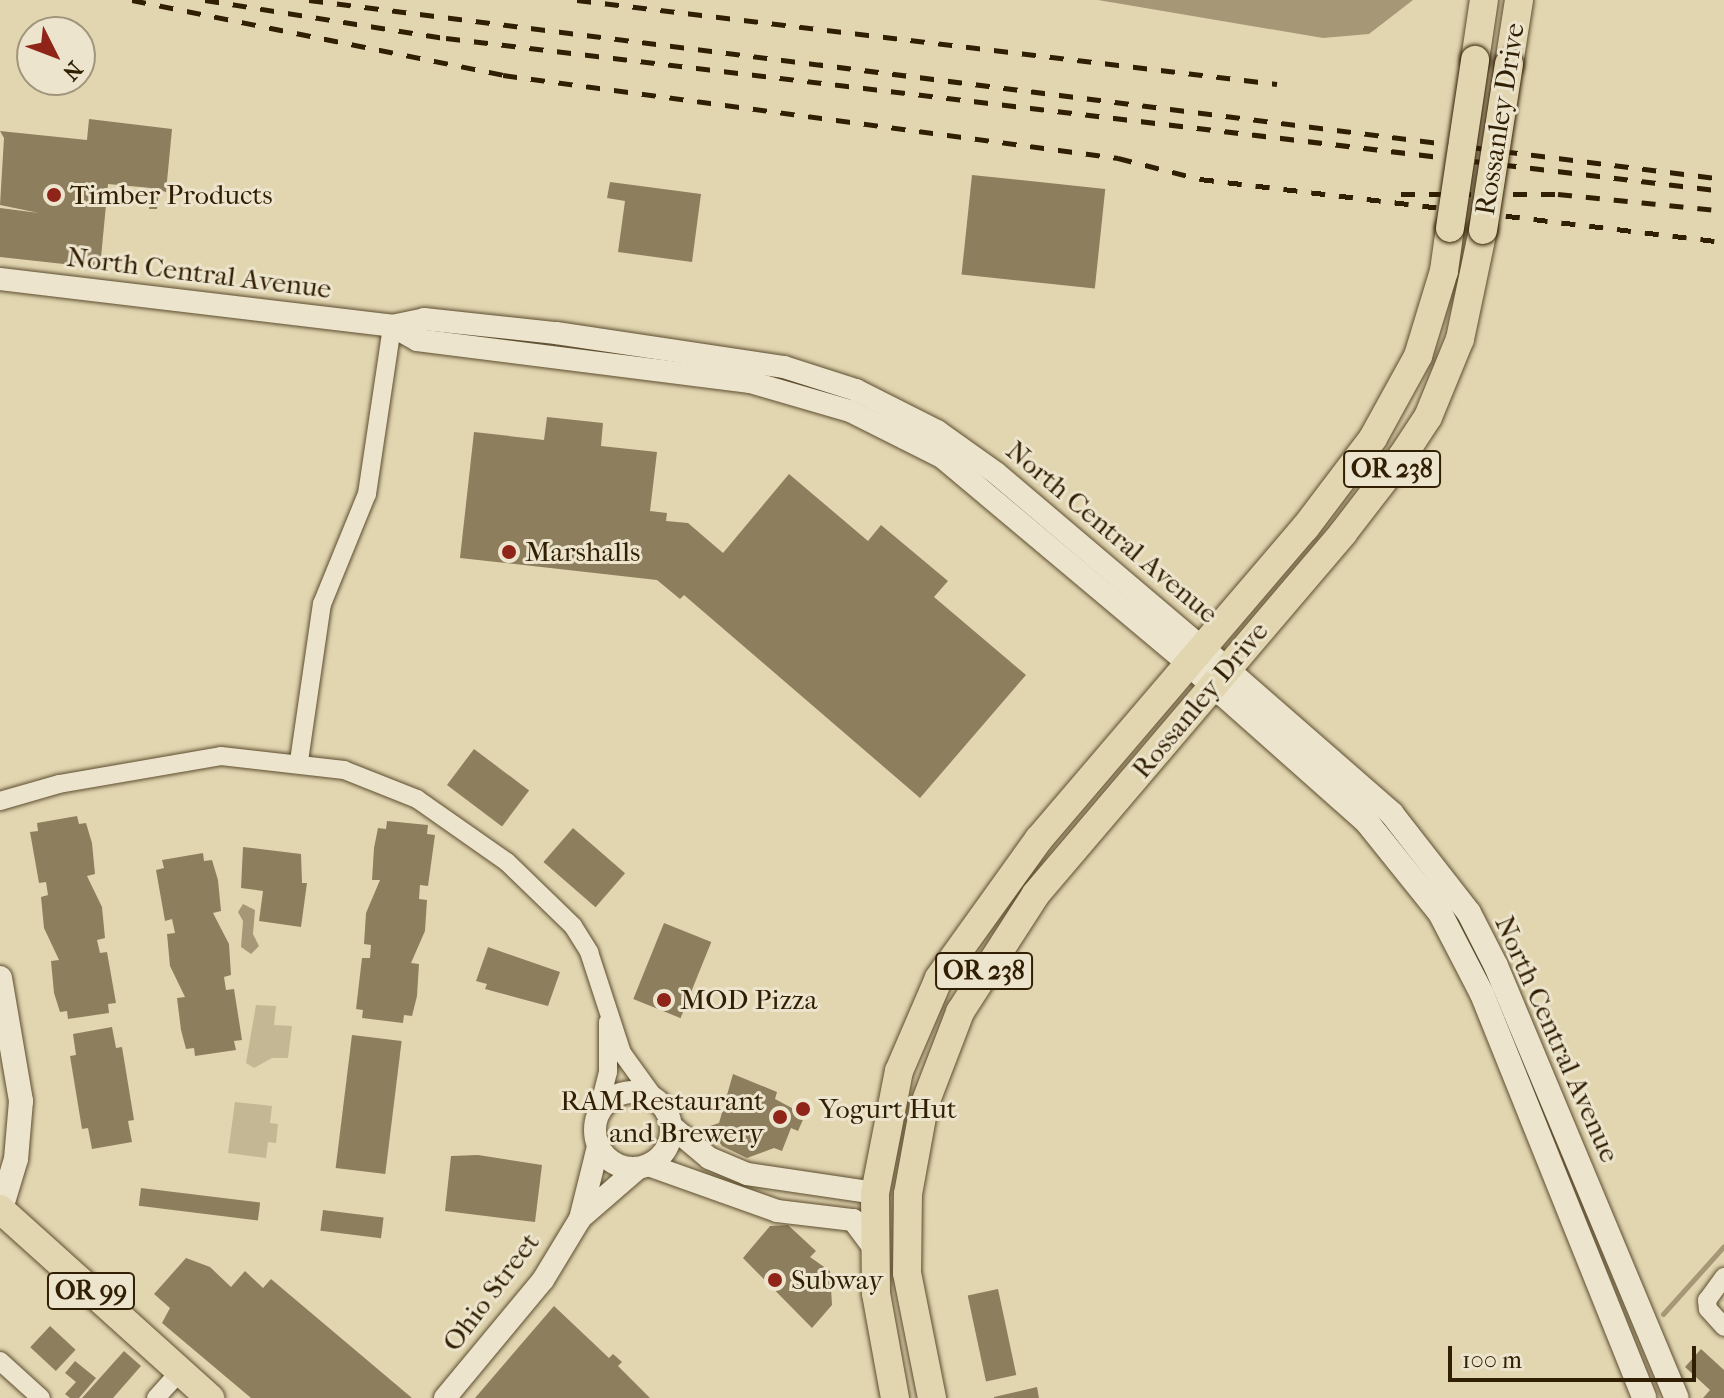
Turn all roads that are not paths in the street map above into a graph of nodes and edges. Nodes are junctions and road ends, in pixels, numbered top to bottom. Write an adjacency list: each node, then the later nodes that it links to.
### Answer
1 (1484, 0): 5 (main road, Rossanley Drive / OR 238, bridge)
2 (1519, 0): 6 (main road, Rossanley Drive / OR 238, bridge)
3 (0, 279): 4 (street, North Central Avenue)
4 (392, 326): 5 (street, North Central Avenue); 7 (street)
5 (1195, 656): 6 (main road, North Central Avenue); 17 (main road, Rossanley Drive / OR 238)
6 (1219, 677): 15 (main road, North Central Avenue); 22 (main road, North Central Avenue); 23 (main road, Rossanley Drive / OR 238)
7 (299, 761): 8 (street); 10 (street)
8 (0, 801)
9 (0, 978): 18 (main road)
10 (609, 1020): 11 (street); 12 (street)
11 (656, 1100): 12 (street); 13 (street)
12 (597, 1116): 14 (street)
13 (671, 1126): 16 (street); 17 (street)
14 (598, 1147): 16 (street); 19 (street, Ohio Street)
15 (1549, 1162): 22 (main road); 33 (main road, North Central Avenue)
16 (642, 1167): 19 (street, Ohio Street); 20 (street)
17 (875, 1193): 20 (main road, OR 238); 23 (main road)
18 (0, 1210): 26 (main road, OR 99)
19 (580, 1219): 30 (street, Ohio Street)
20 (872, 1245): 31 (main road, OR 238)
21 (1724, 1277): 24 (street)
22 (1630, 1286): 34 (main road, North Central Avenue)
23 (913, 1321): 32 (main road, Rossanley Drive / OR 238)
24 (1724, 1327)
25 (0, 1361): 27 (street)
26 (180, 1371): 28 (street); 29 (main road, OR 99)
27 (41, 1398)
28 (156, 1398)
29 (210, 1398)
30 (445, 1398)
31 (895, 1398)
32 (932, 1398)
33 (1644, 1398)
34 (1677, 1398)

